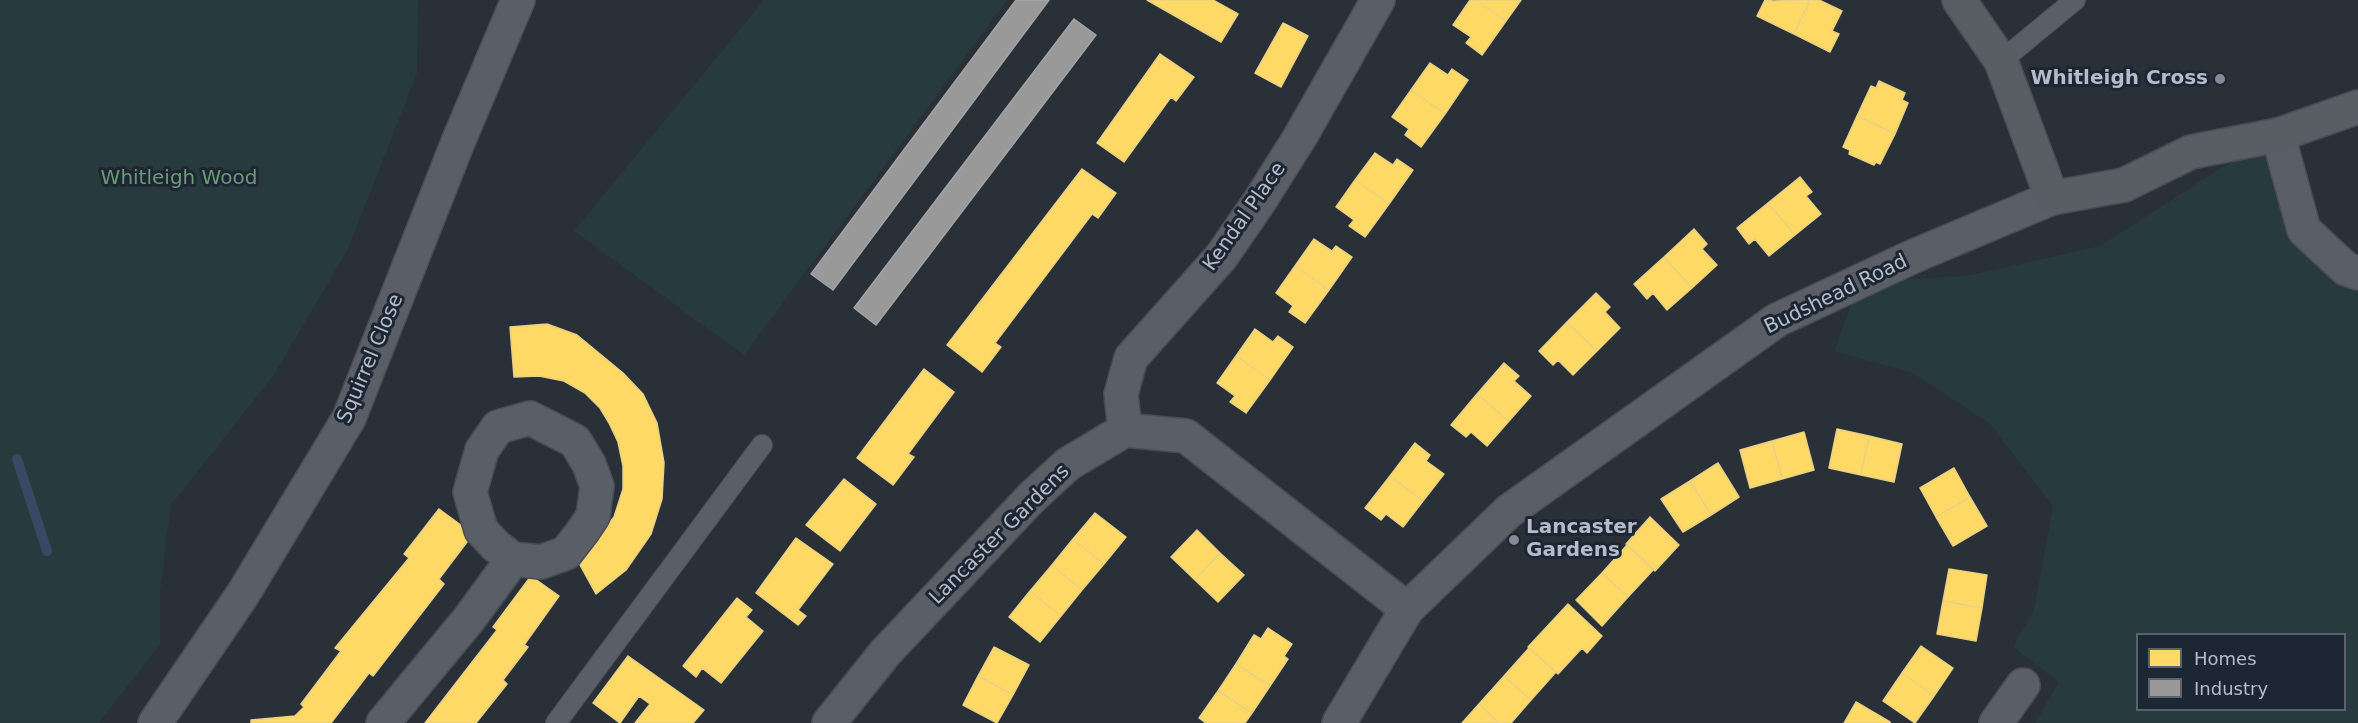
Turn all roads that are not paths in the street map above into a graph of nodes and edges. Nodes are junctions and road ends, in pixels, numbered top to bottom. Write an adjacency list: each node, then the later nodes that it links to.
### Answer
1 (518, 0): 15 (street, Squirrel Close)
2 (1378, 0): 10 (street, Kendal Place)
3 (1959, 0): 5 (main road)
4 (2075, 0): 5 (lane)
5 (2001, 61): 8 (main road)
6 (2358, 107): 7 (main road, Budshead Road)
7 (2278, 135): 8 (main road, Budshead Road); 9 (street)
8 (2052, 198): 13 (street, Budshead Road)
9 (2358, 273)
10 (1125, 430): 13 (street); 18 (street, Lancaster Gardens)
11 (762, 445): 17 (lane)
12 (513, 560): 12 (street); 16 (street)
13 (1407, 609): 19 (street, Budshead Road)
14 (2023, 685): 20 (street)
15 (155, 723)
16 (384, 723)
17 (556, 723)
18 (829, 723)
19 (1339, 723)
20 (1996, 723)

